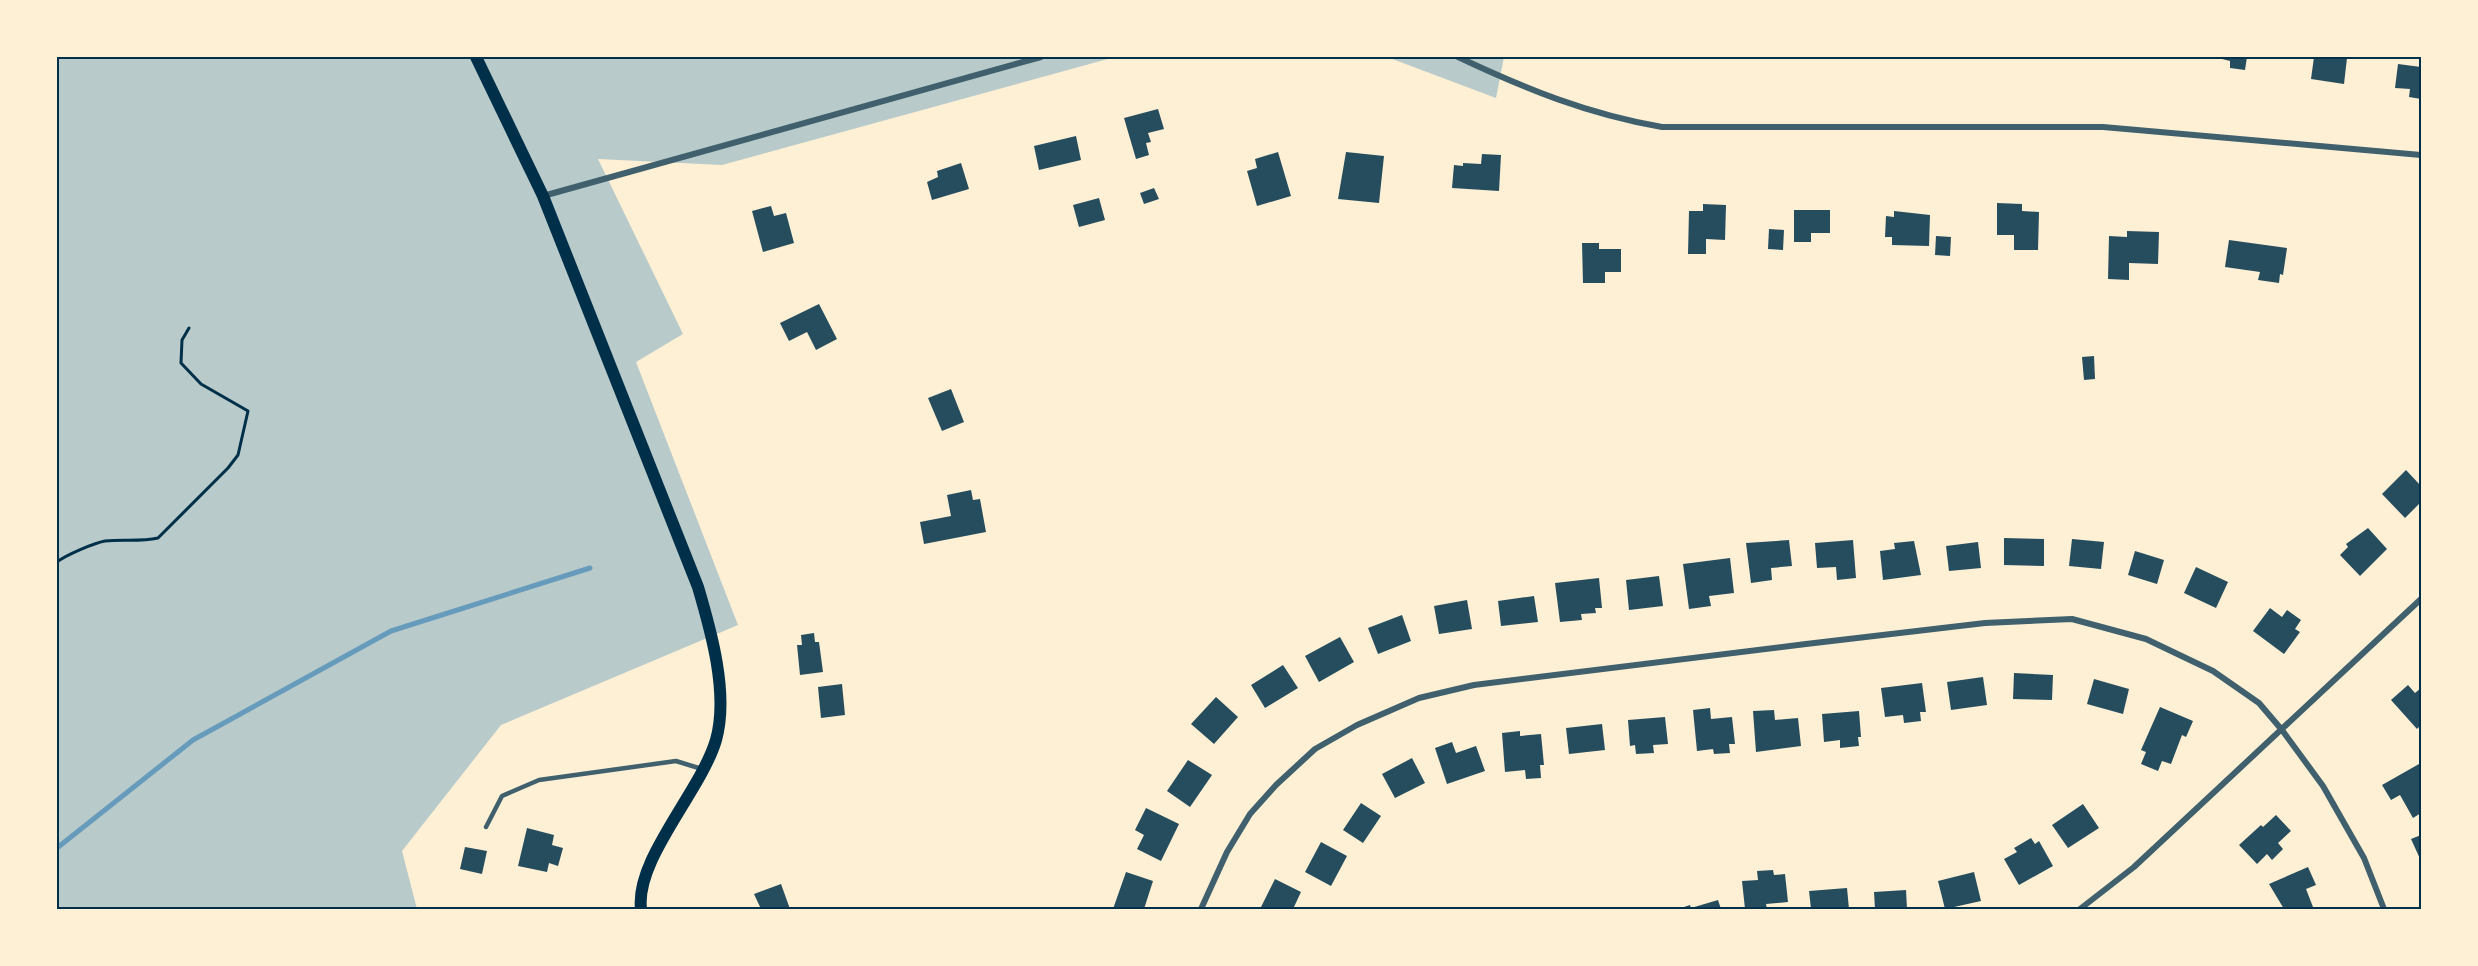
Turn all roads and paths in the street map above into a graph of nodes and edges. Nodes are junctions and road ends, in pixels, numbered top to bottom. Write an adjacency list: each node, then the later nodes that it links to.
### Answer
1 (476, 57): 5 (main road)
2 (1041, 57): 5 (street)
3 (1458, 57): 4 (street)
4 (2421, 155)
5 (543, 196): 10 (main road)
6 (189, 328): 7 (path)
7 (57, 562)
8 (2421, 599): 9 (street)
9 (2282, 730): 13 (street); 14 (street); 15 (street)
10 (705, 770): 11 (lane); 12 (main road)
11 (486, 827)
12 (641, 909)
13 (1201, 909)
14 (2080, 909)
15 (2384, 909)

